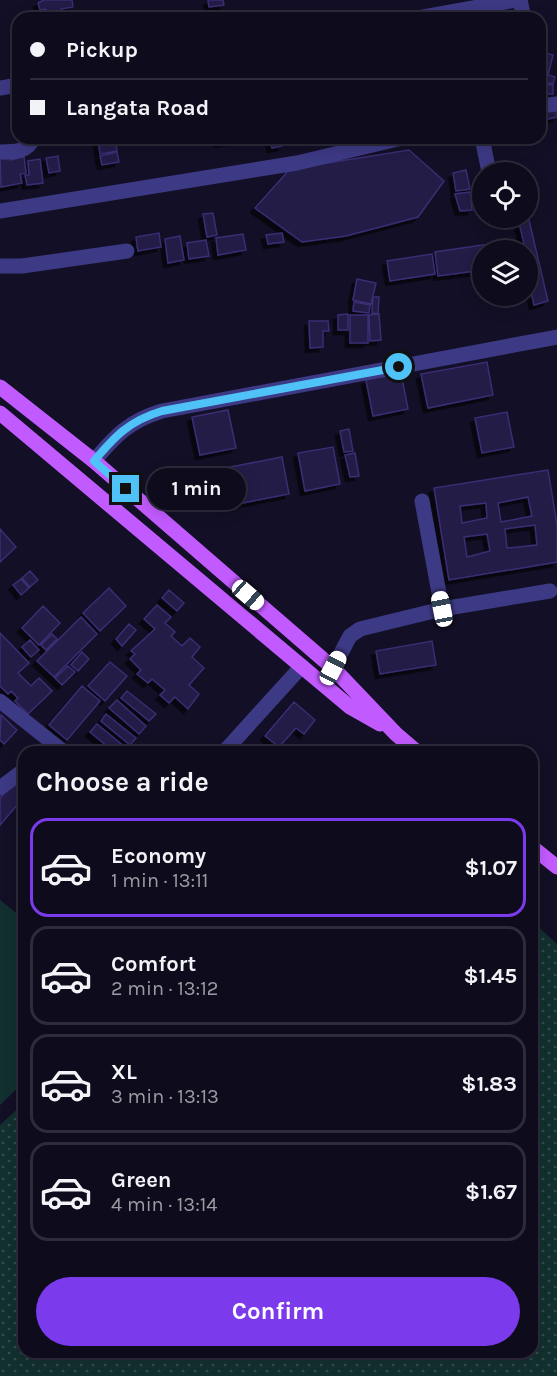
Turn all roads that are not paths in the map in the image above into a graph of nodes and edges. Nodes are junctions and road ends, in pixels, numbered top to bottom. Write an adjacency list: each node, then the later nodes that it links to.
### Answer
1 (515, 1): 2 (street)
2 (452, 12)
3 (31, 144): 6 (street)
4 (377, 144): 8 (street)
5 (483, 144): 7 (street)
6 (1, 152)
7 (487, 162)
8 (0, 211)
9 (127, 251): 10 (street)
10 (0, 266)
11 (557, 337): 14 (street)
12 (0, 387): 14 (main road)
13 (0, 413): 18 (main road)
14 (94, 461): 19 (main road)
15 (422, 501): 17 (street)
16 (550, 591): 17 (street)
17 (442, 609): 19 (street)
18 (302, 666): 21 (main road); 23 (street)
19 (333, 668): 21 (main road)
20 (0, 701): 22 (street)
21 (396, 734): 24 (main road)
22 (51, 746)
23 (229, 746)
24 (410, 746)
25 (18, 774): 26 (street)
26 (0, 788)
27 (538, 852): 28 (main road)
28 (557, 867)

